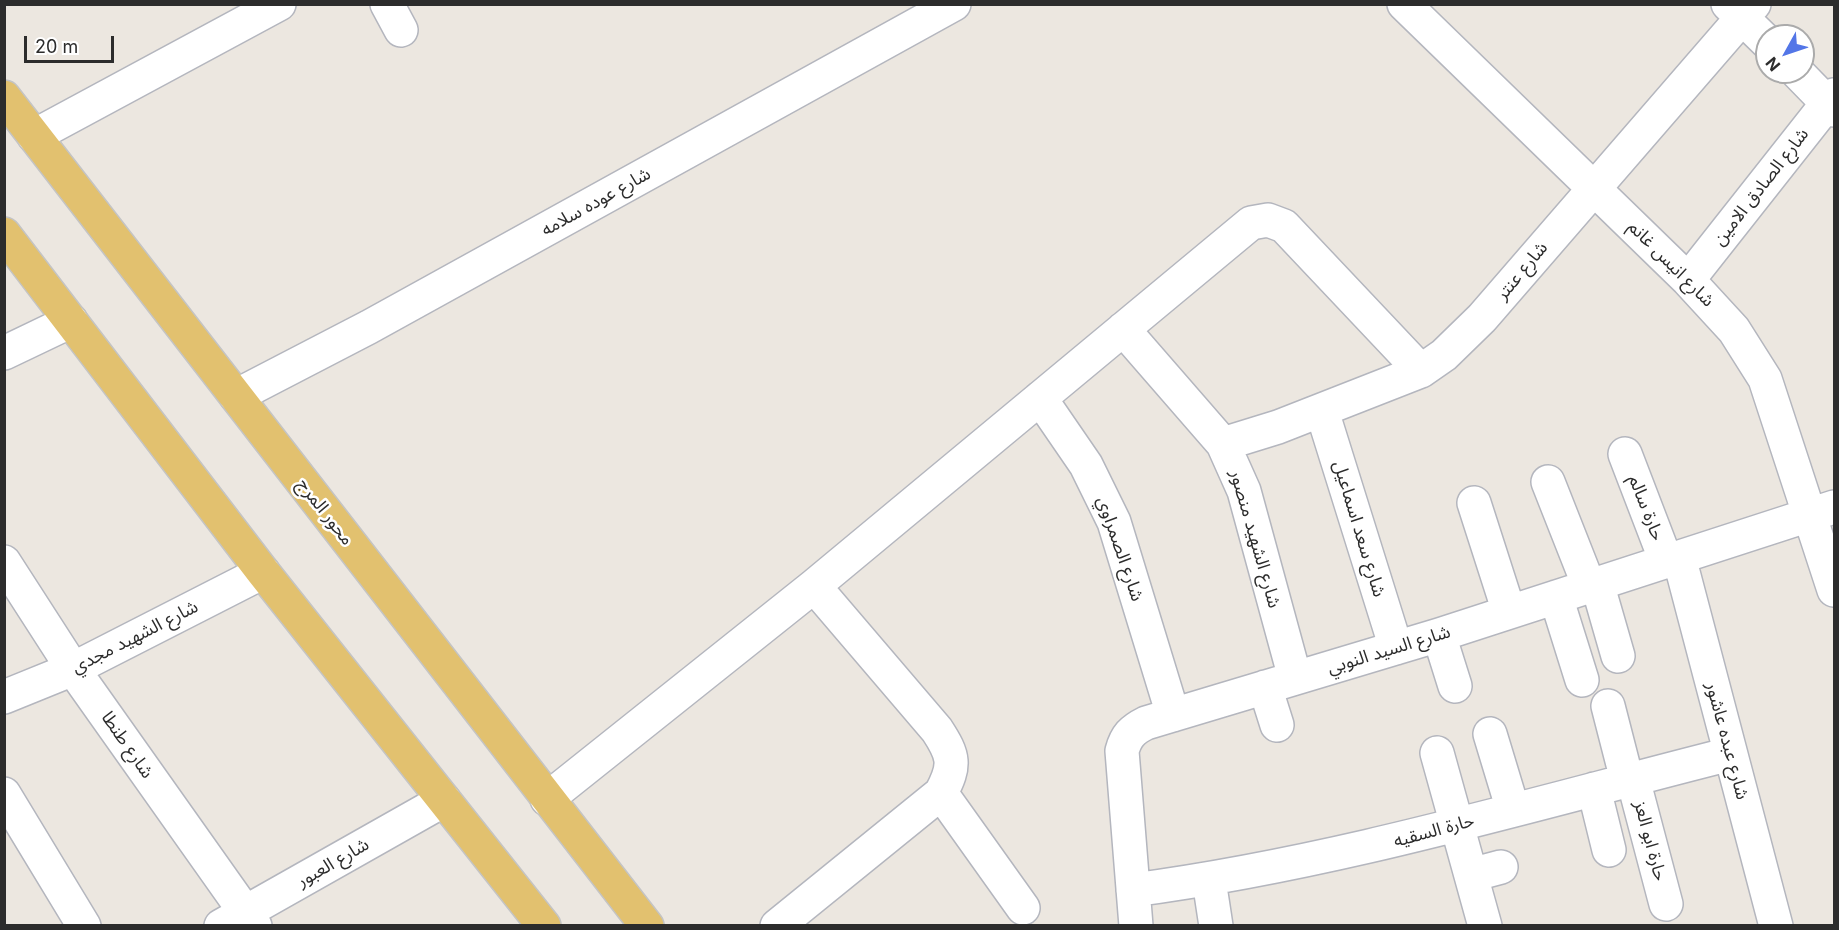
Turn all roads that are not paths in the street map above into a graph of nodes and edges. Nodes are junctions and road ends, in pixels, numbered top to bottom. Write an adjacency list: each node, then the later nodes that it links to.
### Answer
1 (279, 4): 9 (street)
2 (954, 4): 17 (street, شارع عوده سلامه)
3 (1404, 4): 10 (street, شارع انيس غانم)
4 (1742, 9): 5 (street); 10 (street, شارع عنتر)
5 (1755, 26)
6 (1811, 84): 8 (street)
7 (4, 97): 9 (main road, محور المرج)
8 (1832, 103): 12 (street, شارع الصادق الامين)
9 (34, 136): 17 (main road, محور المرج)
10 (1593, 188): 12 (street, شارع انيس غانم); 16 (street, شارع عنتر)
11 (4, 234): 13 (main road)
12 (1688, 280): 24 (street, شارع انيس غانم)
13 (71, 321): 15 (street); 27 (main road)
14 (1123, 329): 16 (street); 18 (street); 20 (street, شارع الشهيد منصور)
15 (4, 353)
16 (1421, 371): 19 (street, شارع عنتر)
17 (236, 396): 51 (main road, محور المرج)
18 (1040, 398): 29 (street); 42 (street, شارع الصمراوي)
19 (1322, 411): 20 (street, شارع عنتر); 34 (street, شارع سعد اسماعيل)
20 (1223, 444): 38 (street, شارع الشهيد منصور)
21 (1625, 454): 25 (street, حارة سالم)
22 (1548, 482): 28 (street)
23 (1474, 503): 32 (street)
24 (1823, 511): 25 (street, شارع السيد النوبي); 30 (street, شارع انيس غانم)
25 (1672, 559): 28 (street, شارع السيد النوبي); 46 (street, شارع عبده عاشور)
26 (4, 562): 36 (street, شارع طنطا)
27 (263, 572): 36 (street, شارع الشهيد مجدي); 52 (main road)
28 (1593, 585): 31 (street, شارع السيد النوبي); 35 (street)
29 (814, 586): 49 (street); 51 (street)
30 (1834, 590)
31 (1556, 597): 32 (street, شارع السيد النوبي); 37 (street)
32 (1509, 612): 33 (street, شارع السيد النوبي)
33 (1439, 635): 34 (street, شارع السيد النوبي); 39 (street)
34 (1396, 648): 38 (street, شارع السيد النوبي)
35 (1618, 656)
36 (73, 669): 40 (street, شارع الشهيد مجدي); 60 (street, شارع طنطا)
37 (1582, 680)
38 (1280, 683): 42 (street, شارع السيد النوبي); 43 (street, شارع الشهيد منصور)
39 (1455, 686)
40 (4, 697)
41 (1608, 706): 47 (street, حارة ابو العز)
42 (1173, 715): 57 (street, شارع السيد النوبي)
43 (1276, 725)
44 (1490, 734): 53 (street)
45 (1437, 753): 54 (street)
46 (1730, 754): 47 (street, حارة السقيه); 68 (street, شارع عبده عاشور)
47 (1630, 779): 48 (street, حارة السقيه); 58 (street, حارة ابو العز)
48 (1594, 789): 53 (street, حارة السقيه); 55 (street)
49 (941, 793): 59 (street); 64 (street)
50 (4, 794): 61 (street)
51 (547, 799): 63 (main road, محور المرج)
52 (444, 800): 60 (street, شارع العبور); 62 (main road)
53 (1513, 810): 54 (street, حارة السقيه)
54 (1456, 825): 56 (street, حارة السقيه); 67 (street)
55 (1609, 850)
56 (1209, 880): 57 (street, حارة السقيه); 66 (street)
57 (1133, 890): 65 (street, شارع السيد النوبي)
58 (1666, 904)
59 (1023, 908)
60 (240, 921)
61 (84, 926)
62 (544, 926)
63 (647, 926)
64 (777, 926)
65 (1136, 926)
66 (1216, 926)
67 (1485, 926)
68 (1776, 926)

